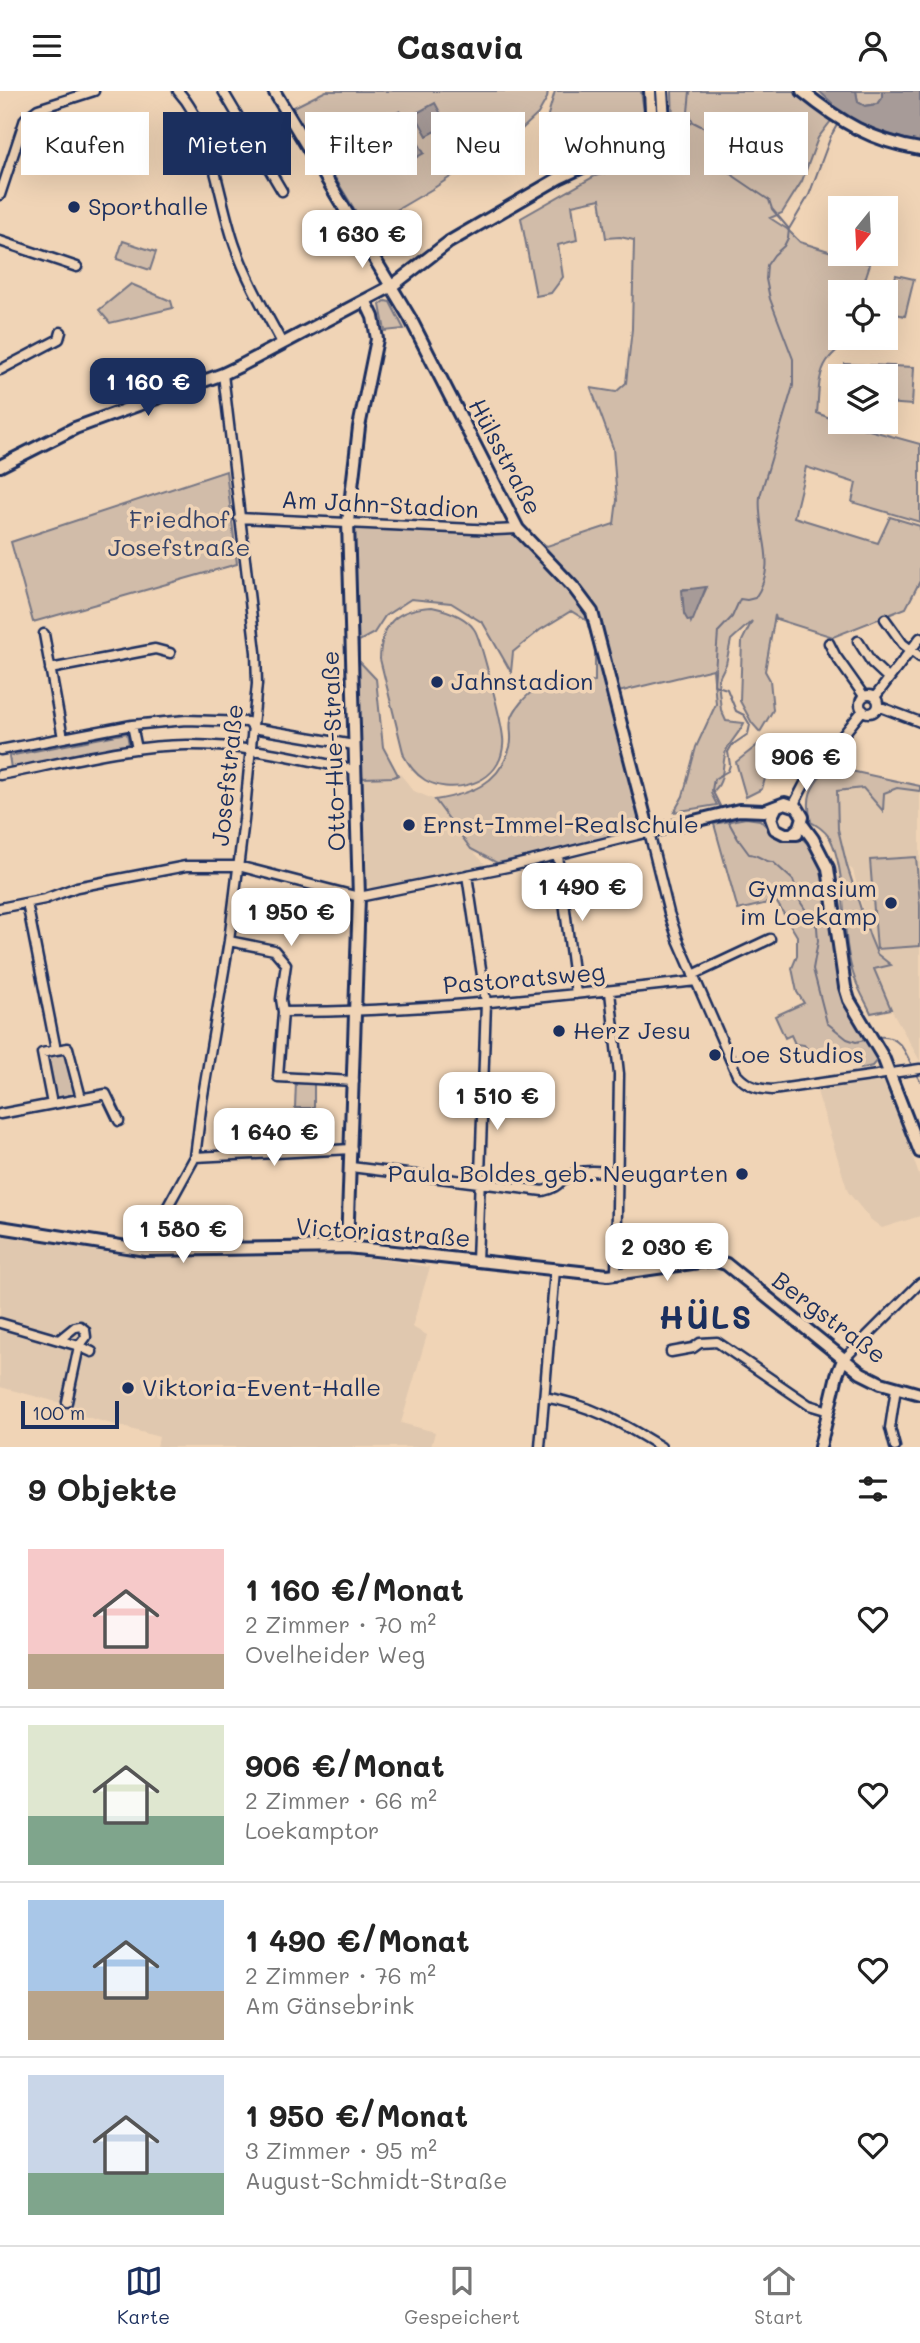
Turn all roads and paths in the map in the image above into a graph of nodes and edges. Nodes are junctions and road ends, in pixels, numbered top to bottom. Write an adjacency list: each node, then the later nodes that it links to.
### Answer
1 (94, 91): 11 (street)
2 (178, 91): 20 (street)
3 (223, 91): 13 (street)
4 (274, 91): 17 (main road, Hülsstraße)
5 (650, 91): 8 (main road)
6 (662, 91): 9 (main road)
7 (802, 91): 10 (main road)
8 (651, 112)
9 (664, 112)
10 (920, 149)
11 (4, 166): 14 (street)
12 (567, 175): 17 (main road)
13 (282, 191)
14 (0, 195)
15 (0, 241): 16 (street)
16 (77, 267)
17 (392, 286): 18 (main road); 26 (main road, Hülsstraße)
18 (365, 300): 20 (main road); 25 (main road, Otto-Hue-Straße)
19 (61, 332): 21 (street)
20 (282, 343): 22 (main road)
21 (0, 370)
22 (223, 374): 23 (main road); 24 (street, Josefstraße)
23 (0, 465)
24 (239, 518): 25 (street, Am Jahn-Stadion); 43 (street, Josefstraße)
25 (348, 522): 26 (street, Am Jahn-Stadion); 45 (main road, Otto-Hue-Straße)
26 (518, 529): 54 (main road, Hülsstraße)
27 (886, 619): 32 (street)
28 (44, 635): 35 (street)
29 (920, 638): 32 (street)
30 (858, 641): 36 (street)
31 (829, 643): 37 (street)
32 (910, 650): 34 (street); 36 (street)
33 (170, 653): 35 (street)
34 (920, 657)
35 (50, 669): 44 (street)
36 (888, 678): 38 (street)
37 (864, 696): 38 (street); 40 (street)
38 (874, 697): 39 (street)
39 (877, 706): 40 (street); 41 (street)
40 (863, 710): 51 (street)
41 (920, 722)
42 (132, 725): 43 (street); 44 (street); 46 (street)
43 (253, 728): 45 (street); 47 (street, Josefstraße)
44 (63, 738): 48 (street)
45 (354, 745): 49 (main road, Otto-Hue-Straße)
46 (136, 749): 47 (street); 50 (street)
47 (251, 749): 49 (street); 58 (street, Josefstraße)
48 (0, 750)
49 (355, 770): 60 (main road, Otto-Hue-Straße)
50 (0, 775)
51 (794, 804): 52 (main road); 53 (main road)
52 (767, 815): 54 (main road); 55 (main road)
53 (802, 824): 55 (main road); 56 (main road)
54 (649, 832): 57 (street); 65 (street, Hülsstraße)
55 (793, 833): 56 (main road)
56 (813, 839): 73 (main road)
57 (558, 856): 59 (street); 67 (street)
58 (238, 866): 60 (street); 61 (street); 64 (street, Josefstraße)
59 (467, 876): 60 (street); 68 (street)
60 (359, 897): 70 (main road, Otto-Hue-Straße)
61 (27, 903): 62 (street); 71 (street)
62 (0, 908)
63 (770, 939): 65 (street)
64 (229, 941): 69 (street); 81 (street, Josefstraße)
65 (694, 978): 66 (street, Pastoratsweg); 73 (street, Hülsstraße)
66 (610, 992): 67 (street, Pastoratsweg); 83 (street)
67 (576, 994): 68 (street, Pastoratsweg)
68 (486, 1002): 70 (street, Pastoratsweg); 84 (street)
69 (283, 1012): 70 (street, Pastoratsweg); 74 (street)
70 (356, 1012): 74 (main road, Otto-Hue-Straße)
71 (56, 1050): 75 (street); 76 (street)
72 (919, 1069): 73 (street)
73 (890, 1073): 80 (main road)
74 (354, 1081): 79 (main road, Otto-Hue-Straße)
75 (81, 1098): 76 (street); 78 (street)
76 (52, 1104): 77 (street)
77 (0, 1114)
78 (119, 1121)
79 (352, 1149): 81 (street); 82 (main road, Otto-Hue-Straße)
80 (920, 1152)
81 (195, 1157): 87 (street, Josefstraße)
82 (351, 1167): 84 (street); 86 (main road, Otto-Hue-Straße)
83 (618, 1172): 84 (street); 91 (street)
84 (481, 1182): 89 (street)
85 (0, 1227): 87 (main road, Victoriastraße)
86 (347, 1247): 87 (main road, Victoriastraße); 89 (main road, Victoriastraße)
87 (146, 1250)
88 (720, 1261): 91 (main road, Victoriastraße); 98 (main road, Bergstraße)
89 (477, 1262): 90 (main road, Victoriastraße)
90 (555, 1270): 91 (main road, Victoriastraße); 101 (street)
91 (616, 1275)
92 (920, 1283): 98 (street)
93 (0, 1323): 94 (street)
94 (59, 1340): 95 (street); 95 (street)
95 (79, 1346): 96 (street); 102 (street)
96 (92, 1352)
97 (671, 1352): 103 (street)
98 (843, 1360): 99 (main road, Bergstraße); 103 (main road)
99 (896, 1388): 100 (main road, Bergstraße); 107 (street)
100 (920, 1394)
101 (544, 1397): 104 (street); 105 (street)
102 (67, 1402)
103 (829, 1411): 106 (main road)
104 (540, 1447)
105 (661, 1447)
106 (820, 1447)
107 (895, 1447)

